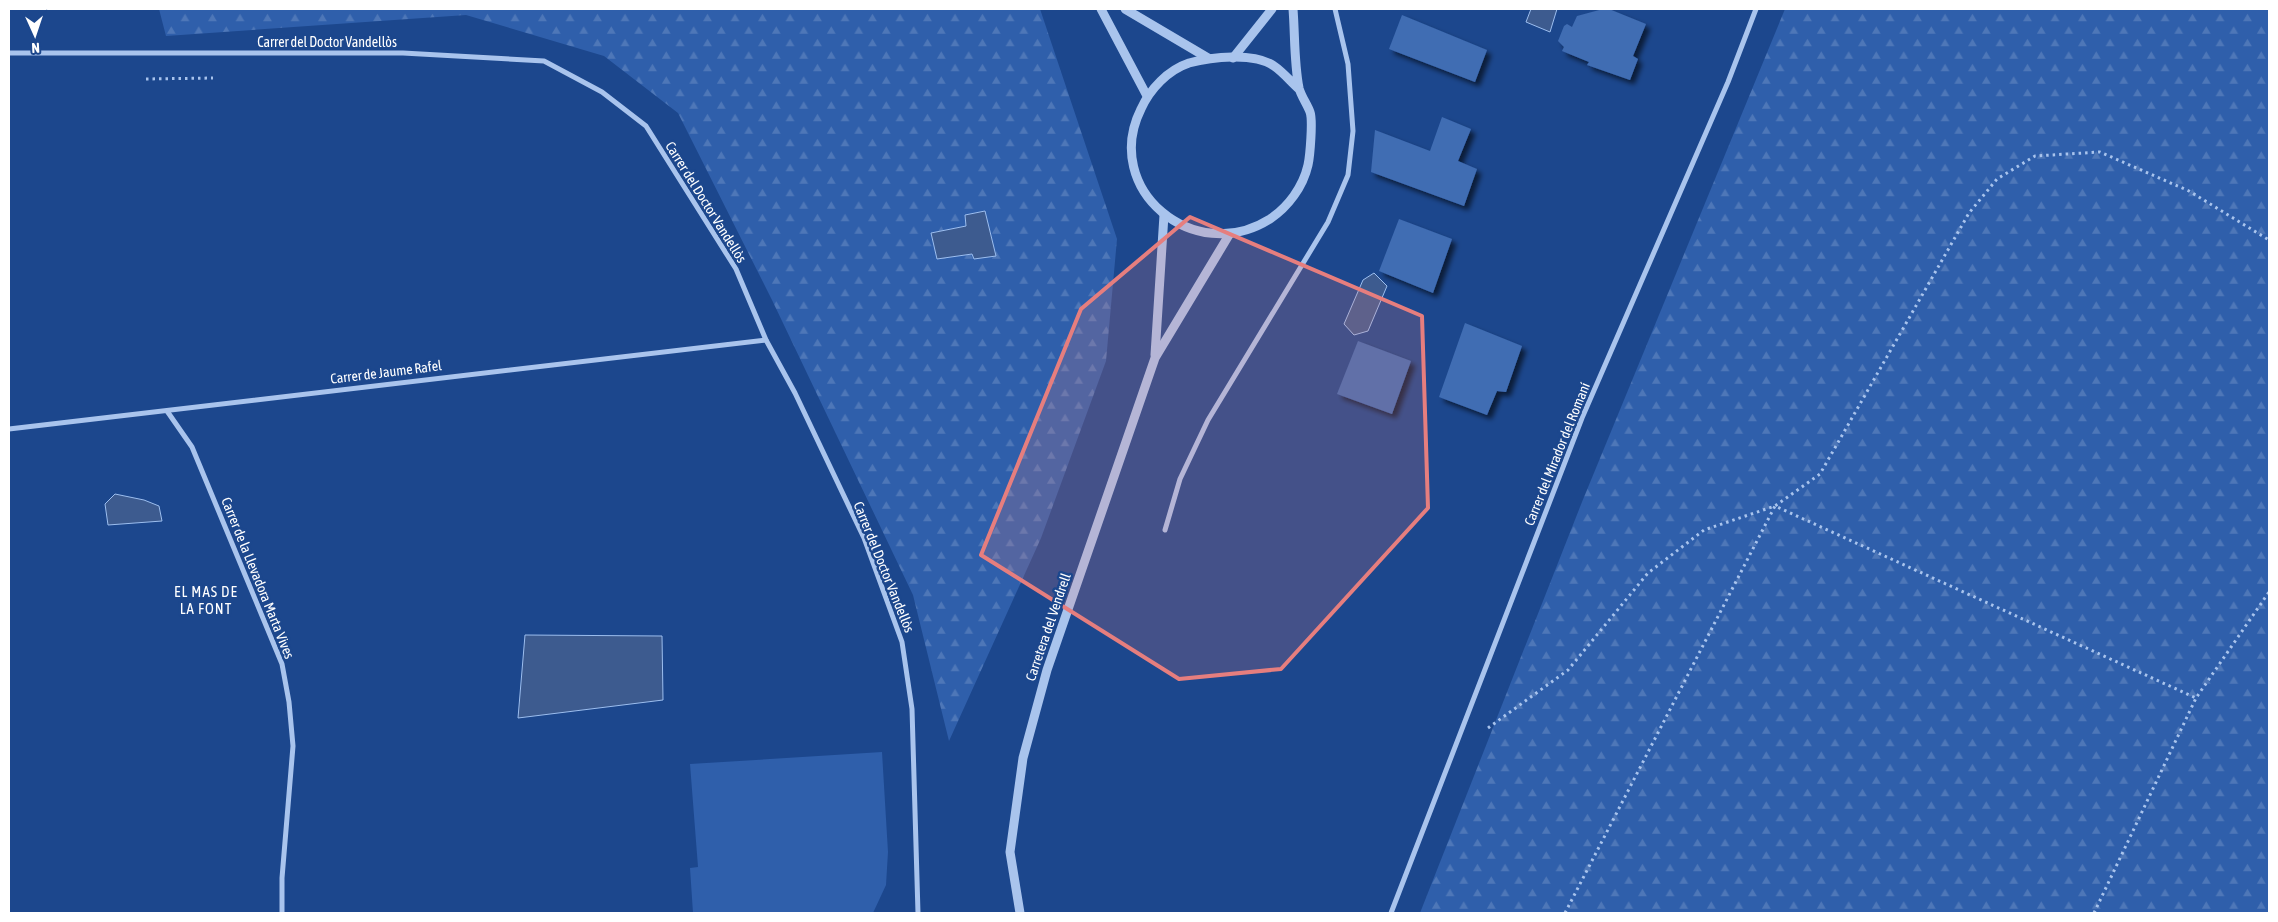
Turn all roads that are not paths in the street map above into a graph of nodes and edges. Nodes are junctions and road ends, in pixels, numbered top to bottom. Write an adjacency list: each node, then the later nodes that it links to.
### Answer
1 (1101, 9): 11 (street)
2 (1124, 9): 8 (street)
3 (1272, 9): 9 (street)
4 (1293, 9): 10 (street)
5 (1336, 9): 18 (street)
6 (1756, 9): 22 (street, Carrer del Mirador del Romaní)
7 (9, 53): 14 (street, Carrer del Doctor Vandellòs)
8 (1208, 58): 9 (street); 11 (street)
9 (1233, 58): 10 (street)
10 (1299, 89): 13 (street)
11 (1147, 96): 12 (street)
12 (1164, 215): 13 (street); 15 (street, Carretera del Vendrell)
13 (1229, 235): 15 (street, Carretera del Vendrell)
14 (766, 340): 16 (street, Carrer de Jaume Rafel); 20 (street, Carrer del Doctor Vandellòs)
15 (1155, 358): 21 (street, Carretera del Vendrell)
16 (167, 411): 17 (street, Carrer de Jaume Rafel); 19 (street, Carrer de la Llevadora Marta Vives)
17 (9, 429)
18 (1165, 530)
19 (282, 913)
20 (918, 913)
21 (1020, 913)
22 (1391, 913)

